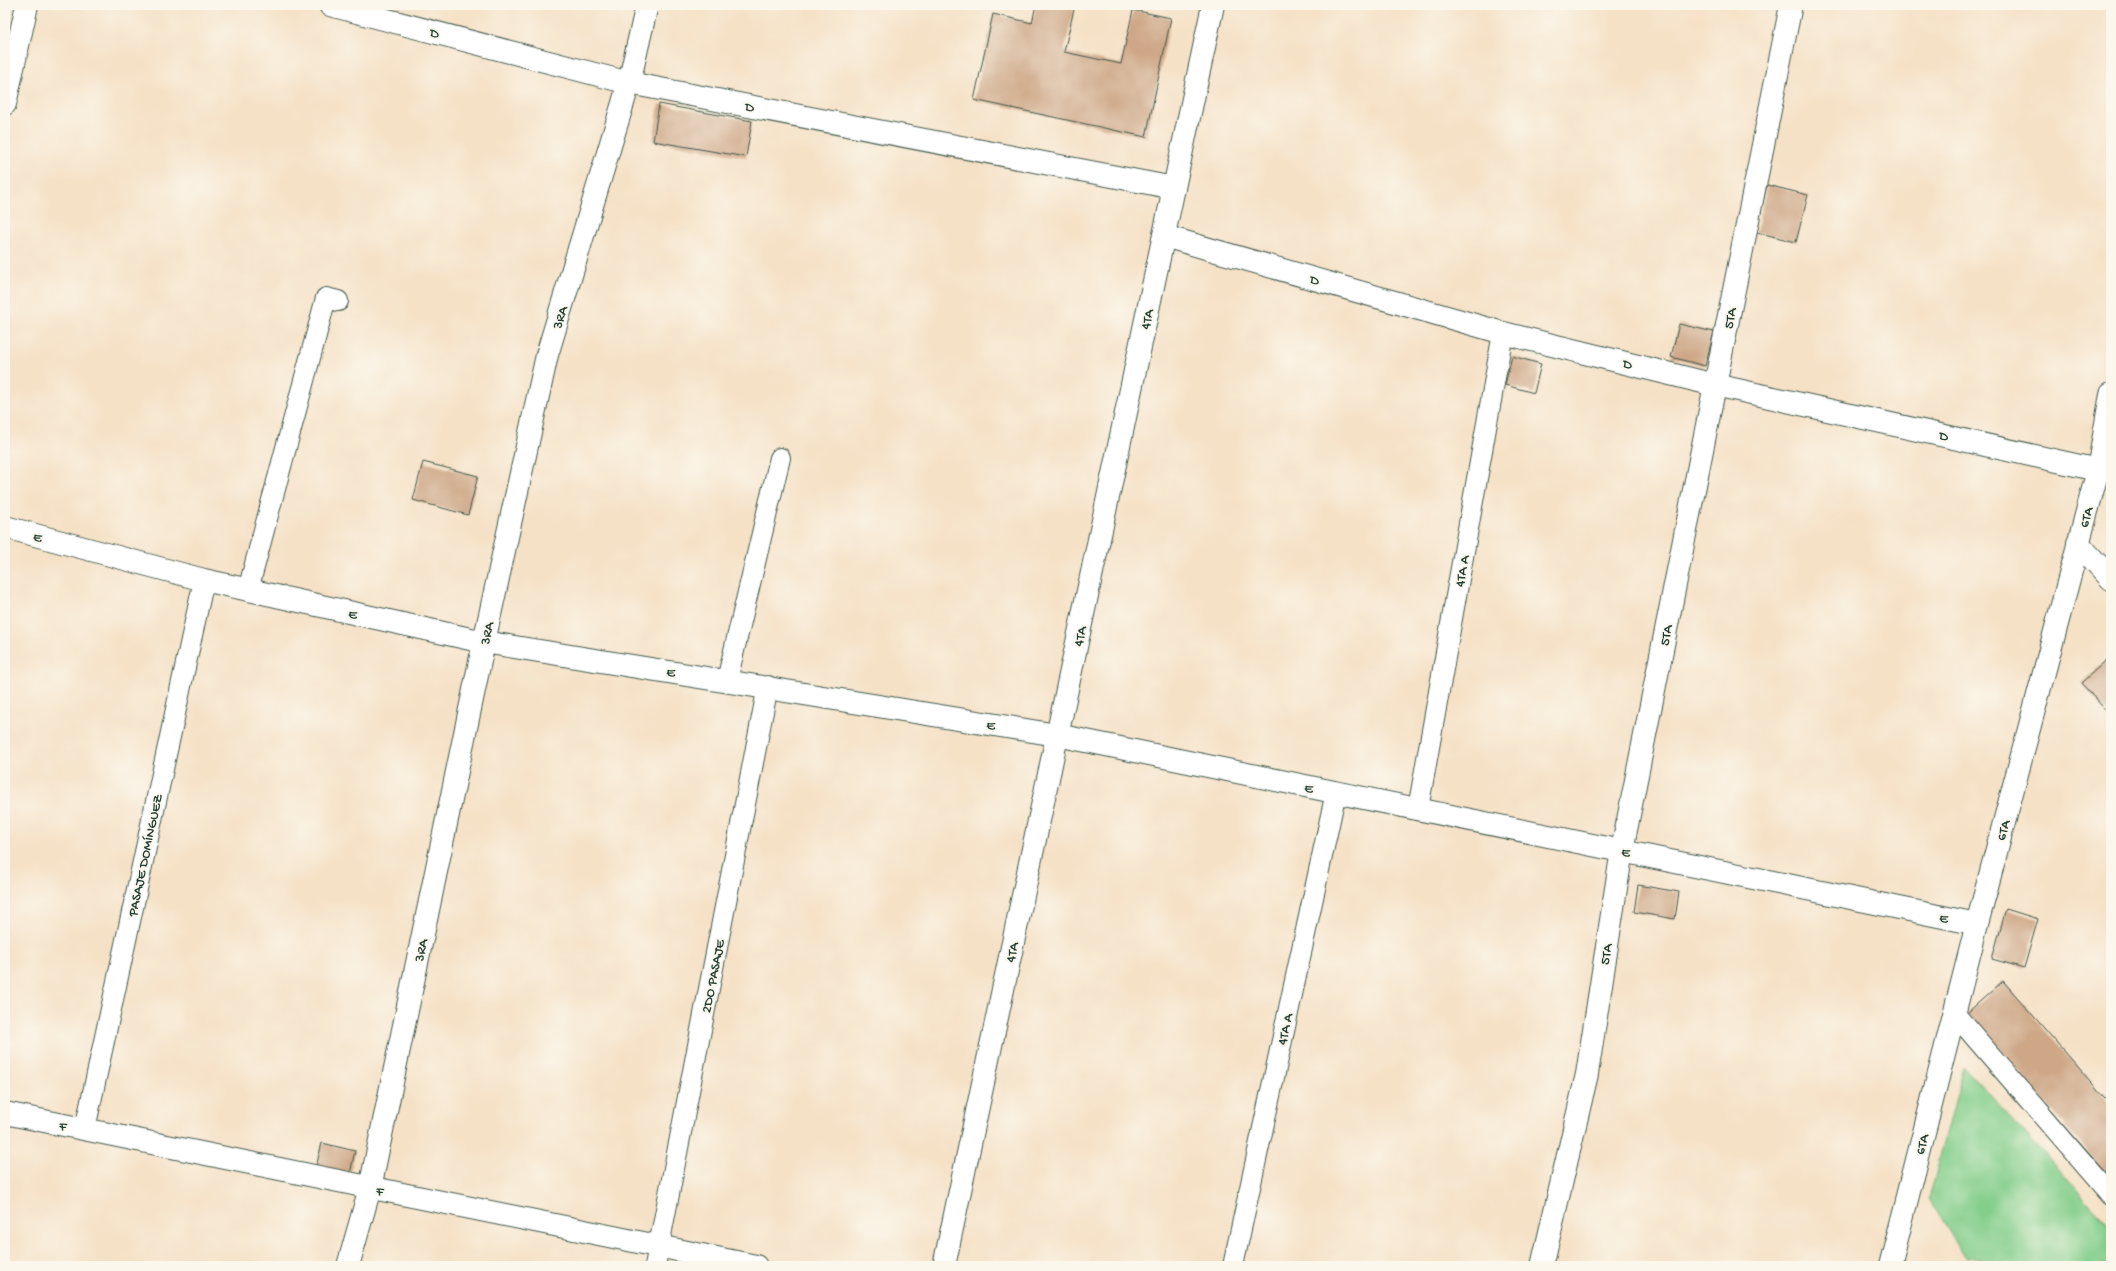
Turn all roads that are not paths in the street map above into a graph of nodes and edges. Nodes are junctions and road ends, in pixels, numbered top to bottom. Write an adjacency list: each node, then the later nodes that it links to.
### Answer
1 (27, 5): 7 (street)
2 (330, 5): 6 (street, D)
3 (647, 5): 6 (street, 3RA)
4 (1213, 5): 8 (street, 4TA)
5 (1791, 5): 12 (street, 5TA)
6 (629, 83): 8 (street, D); 21 (street, 3RA)
7 (5, 104)
8 (1174, 188): 9 (street, 4TA)
9 (1164, 236): 11 (street, D); 24 (street, 4TA)
10 (338, 301): 20 (lane)
11 (1503, 332): 12 (street, D); 26 (lane, 4TA A)
12 (1715, 385): 15 (street, D); 27 (street, 5TA)
13 (2111, 394): 15 (street, 6TA)
14 (780, 458): 22 (lane)
15 (2098, 470): 17 (street, 6TA)
16 (5, 527): 19 (street, E)
17 (2078, 543): 18 (street); 28 (street, 6TA)
18 (2111, 579)
19 (204, 580): 20 (street, E); 31 (lane, PASAJE DOMÍNGUEZ)
20 (248, 590): 21 (street, E)
21 (484, 642): 22 (street, E); 32 (street, 3RA)
22 (727, 680): 23 (street, E)
23 (768, 686): 24 (street, E); 34 (lane, 2DO PASAJE)
24 (1057, 735): 25 (street, E); 37 (street, 4TA)
25 (1336, 792): 26 (street, E); 38 (lane, 4TA A)
26 (1418, 809): 27 (street, E)
27 (1622, 850): 28 (street, E); 39 (street, 5TA)
28 (1977, 924): 29 (street, 6TA)
29 (1954, 1013): 33 (lane); 40 (street, 6TA)
30 (5, 1113): 31 (street, F)
31 (85, 1129): 32 (street, F)
32 (370, 1188): 34 (street, F); 35 (street, 3RA)
33 (2111, 1195)
34 (658, 1256): 36 (street, F)
35 (348, 1266)
36 (756, 1266)
37 (944, 1266)
38 (1233, 1266)
39 (1542, 1266)
40 (1890, 1266)

